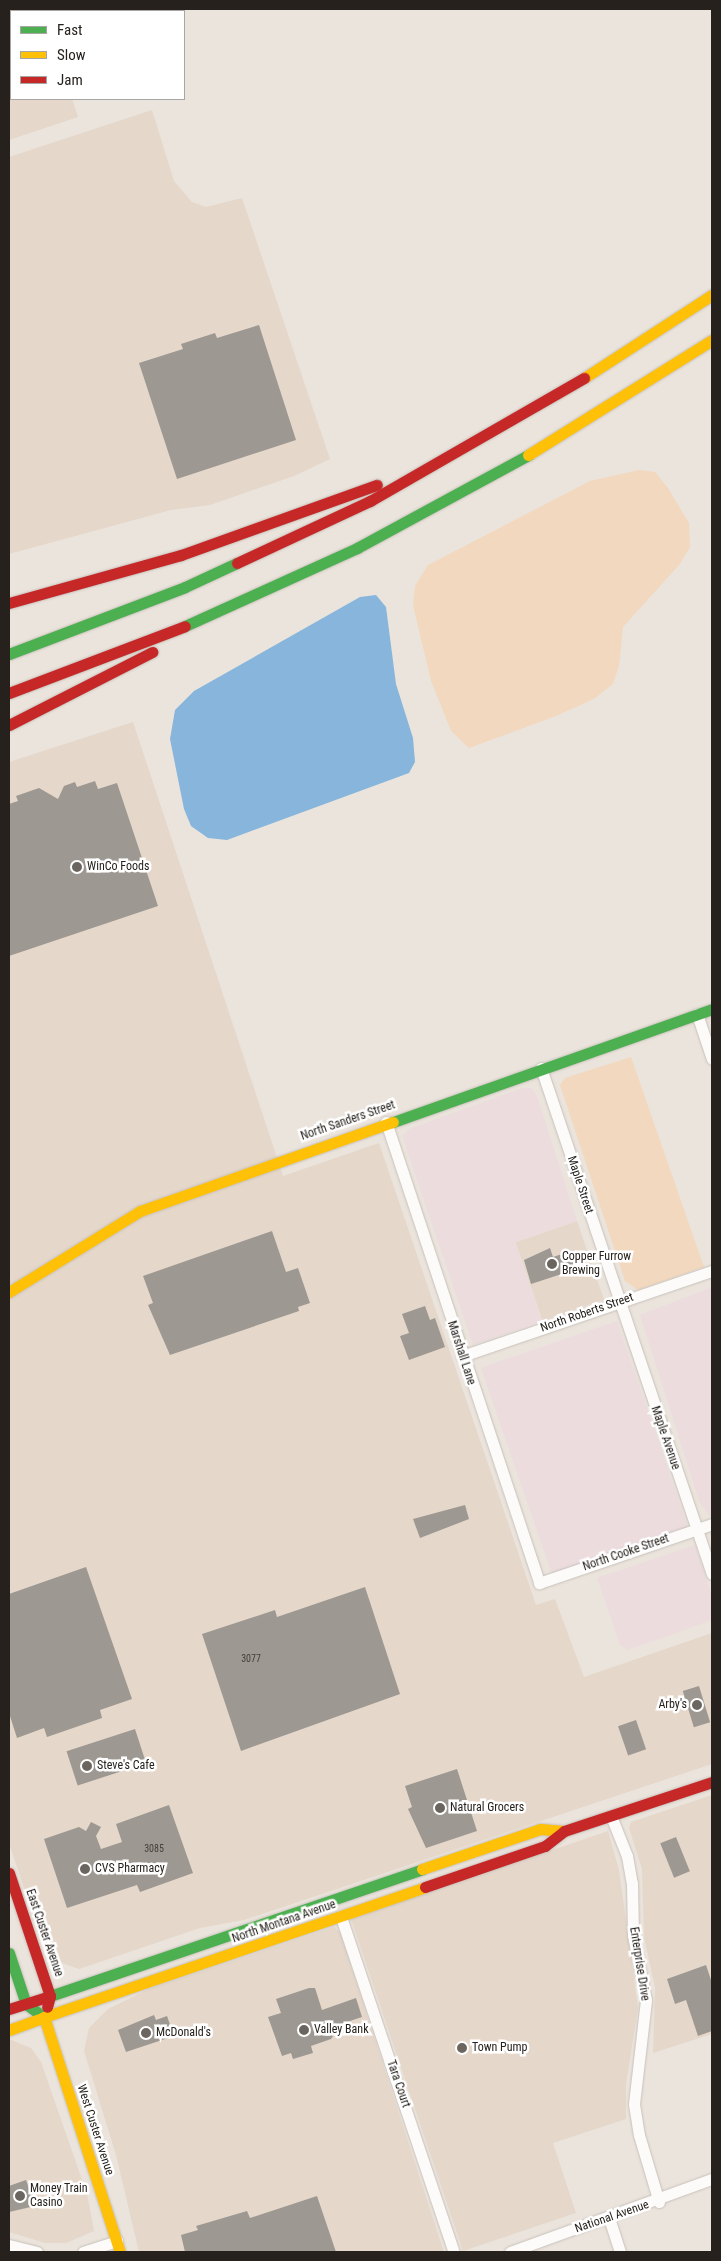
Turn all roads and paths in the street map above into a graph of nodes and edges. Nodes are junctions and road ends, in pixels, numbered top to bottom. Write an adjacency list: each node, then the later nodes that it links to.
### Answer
1 (712, 295): 5 (main road)
2 (712, 340): 4 (main road)
3 (712, 344): 4 (main road)
4 (676, 364): 6 (main road)
5 (443, 462): 7 (main road); 8 (main road)
6 (284, 583): 9 (main road); 10 (main road)
7 (9, 603)
8 (9, 654)
9 (9, 693)
10 (9, 725)
11 (712, 1009): 12 (main road, North Sanders Street)
12 (697, 1014): 13 (street); 14 (main road, North Sanders Street)
13 (712, 1059)
14 (541, 1068): 15 (main road, North Sanders Street); 18 (street, Maple Street)
15 (386, 1122): 17 (main road, North Sanders Street); 19 (street, Marshall Lane)
16 (712, 1271): 18 (street, North Roberts Street)
17 (9, 1292)
18 (619, 1302): 19 (street, North Roberts Street); 21 (street, Maple Avenue)
19 (462, 1356): 23 (street, Marshall Lane)
20 (712, 1524): 21 (street, North Cooke Street)
21 (696, 1529): 22 (street, Maple Avenue); 23 (street, North Cooke Street)
22 (712, 1574)
23 (539, 1582)
24 (712, 1782): 25 (main road, North Montana Avenue)
25 (611, 1816): 26 (main road, North Montana Avenue); 36 (street, Enterprise Drive)
26 (564, 1831): 28 (main road, North Montana Avenue); 30 (main road, North Montana Avenue)
27 (9, 1873): 30 (main road, East Custer Avenue)
28 (341, 1917): 33 (main road, North Montana Avenue); 42 (street, Tara Court)
29 (9, 1953): 31 (main road)
30 (50, 1996): 31 (main road, North Montana Avenue); 33 (main road, East Custer Avenue)
31 (26, 2004): 32 (main road, North Montana Avenue); 33 (main road)
32 (9, 2009)
33 (44, 2017): 34 (main road, North Montana Avenue); 39 (main road, West Custer Avenue)
34 (9, 2030)
35 (712, 2180): 36 (street, National Avenue)
36 (658, 2202): 37 (street, National Avenue)
37 (608, 2218): 43 (street, National Avenue); 44 (street)
38 (9, 2245): 40 (street)
39 (119, 2247): 41 (street)
40 (37, 2252)
41 (83, 2252)
42 (454, 2252)
43 (510, 2252)
44 (620, 2252)

